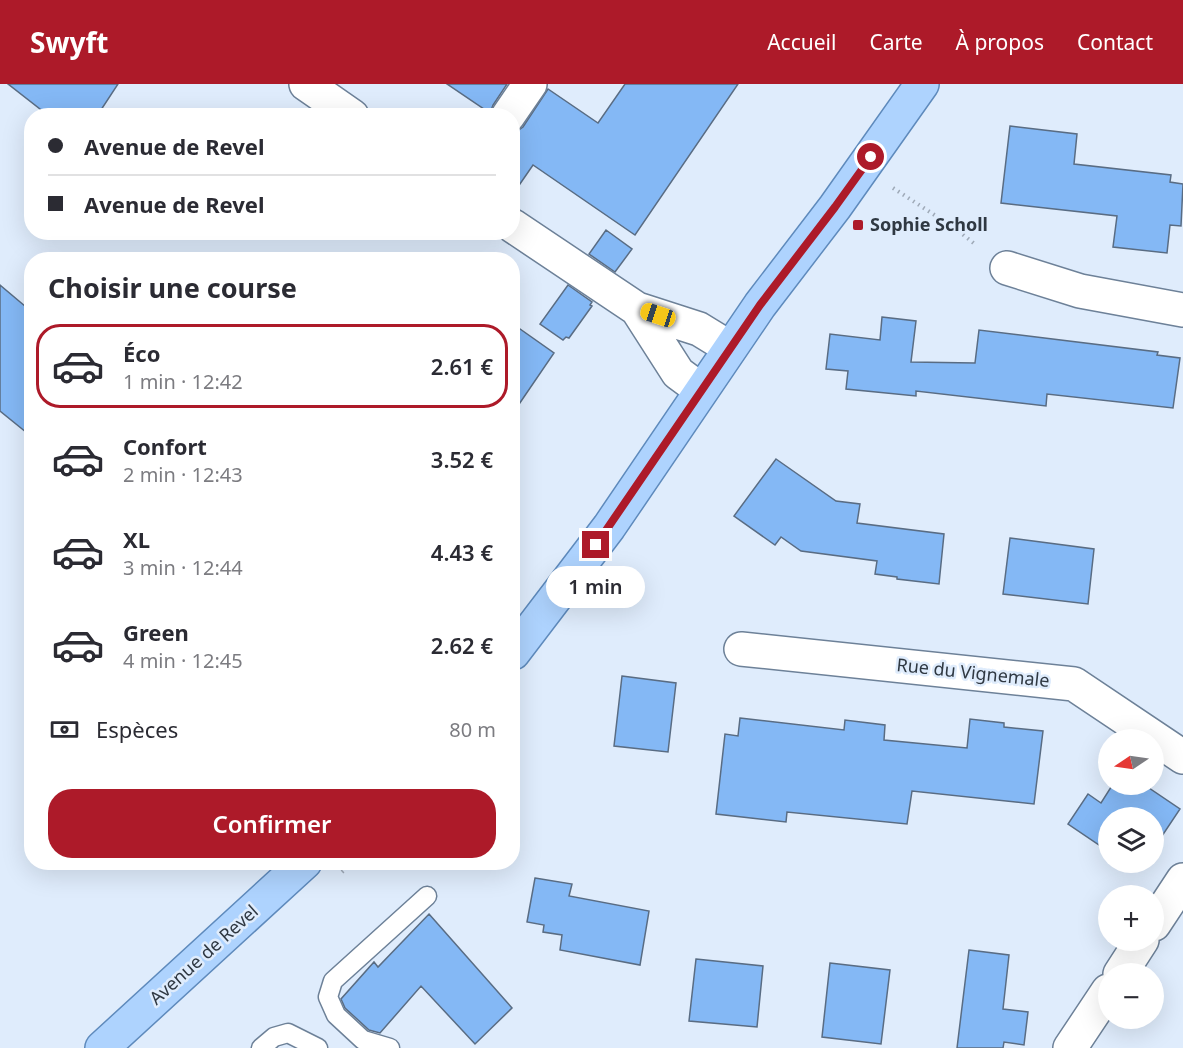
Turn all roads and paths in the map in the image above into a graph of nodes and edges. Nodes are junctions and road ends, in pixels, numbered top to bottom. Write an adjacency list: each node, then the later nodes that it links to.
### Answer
1 (306, 84): 4 (street)
2 (530, 84): 5 (street)
3 (916, 86): 11 (main road)
4 (340, 108)
5 (514, 108)
6 (890, 186): 8 (path)
7 (520, 231): 9 (street)
8 (1007, 268): 10 (street)
9 (637, 309): 11 (street); 12 (street)
10 (1183, 310)
11 (730, 348): 12 (main road)
12 (701, 390): 13 (main road)
13 (520, 644)
14 (741, 649): 15 (street, Rue du Vignemale)
15 (1183, 757)
16 (296, 870): 21 (main road, Avenue de Revel)
17 (1183, 880): 19 (street)
18 (427, 896): 24 (lane)
19 (1164, 909)
20 (1098, 1006): 25 (street)
21 (102, 1048)
22 (261, 1048): 23 (lane)
23 (318, 1048)
24 (390, 1048)
25 (1070, 1048)

